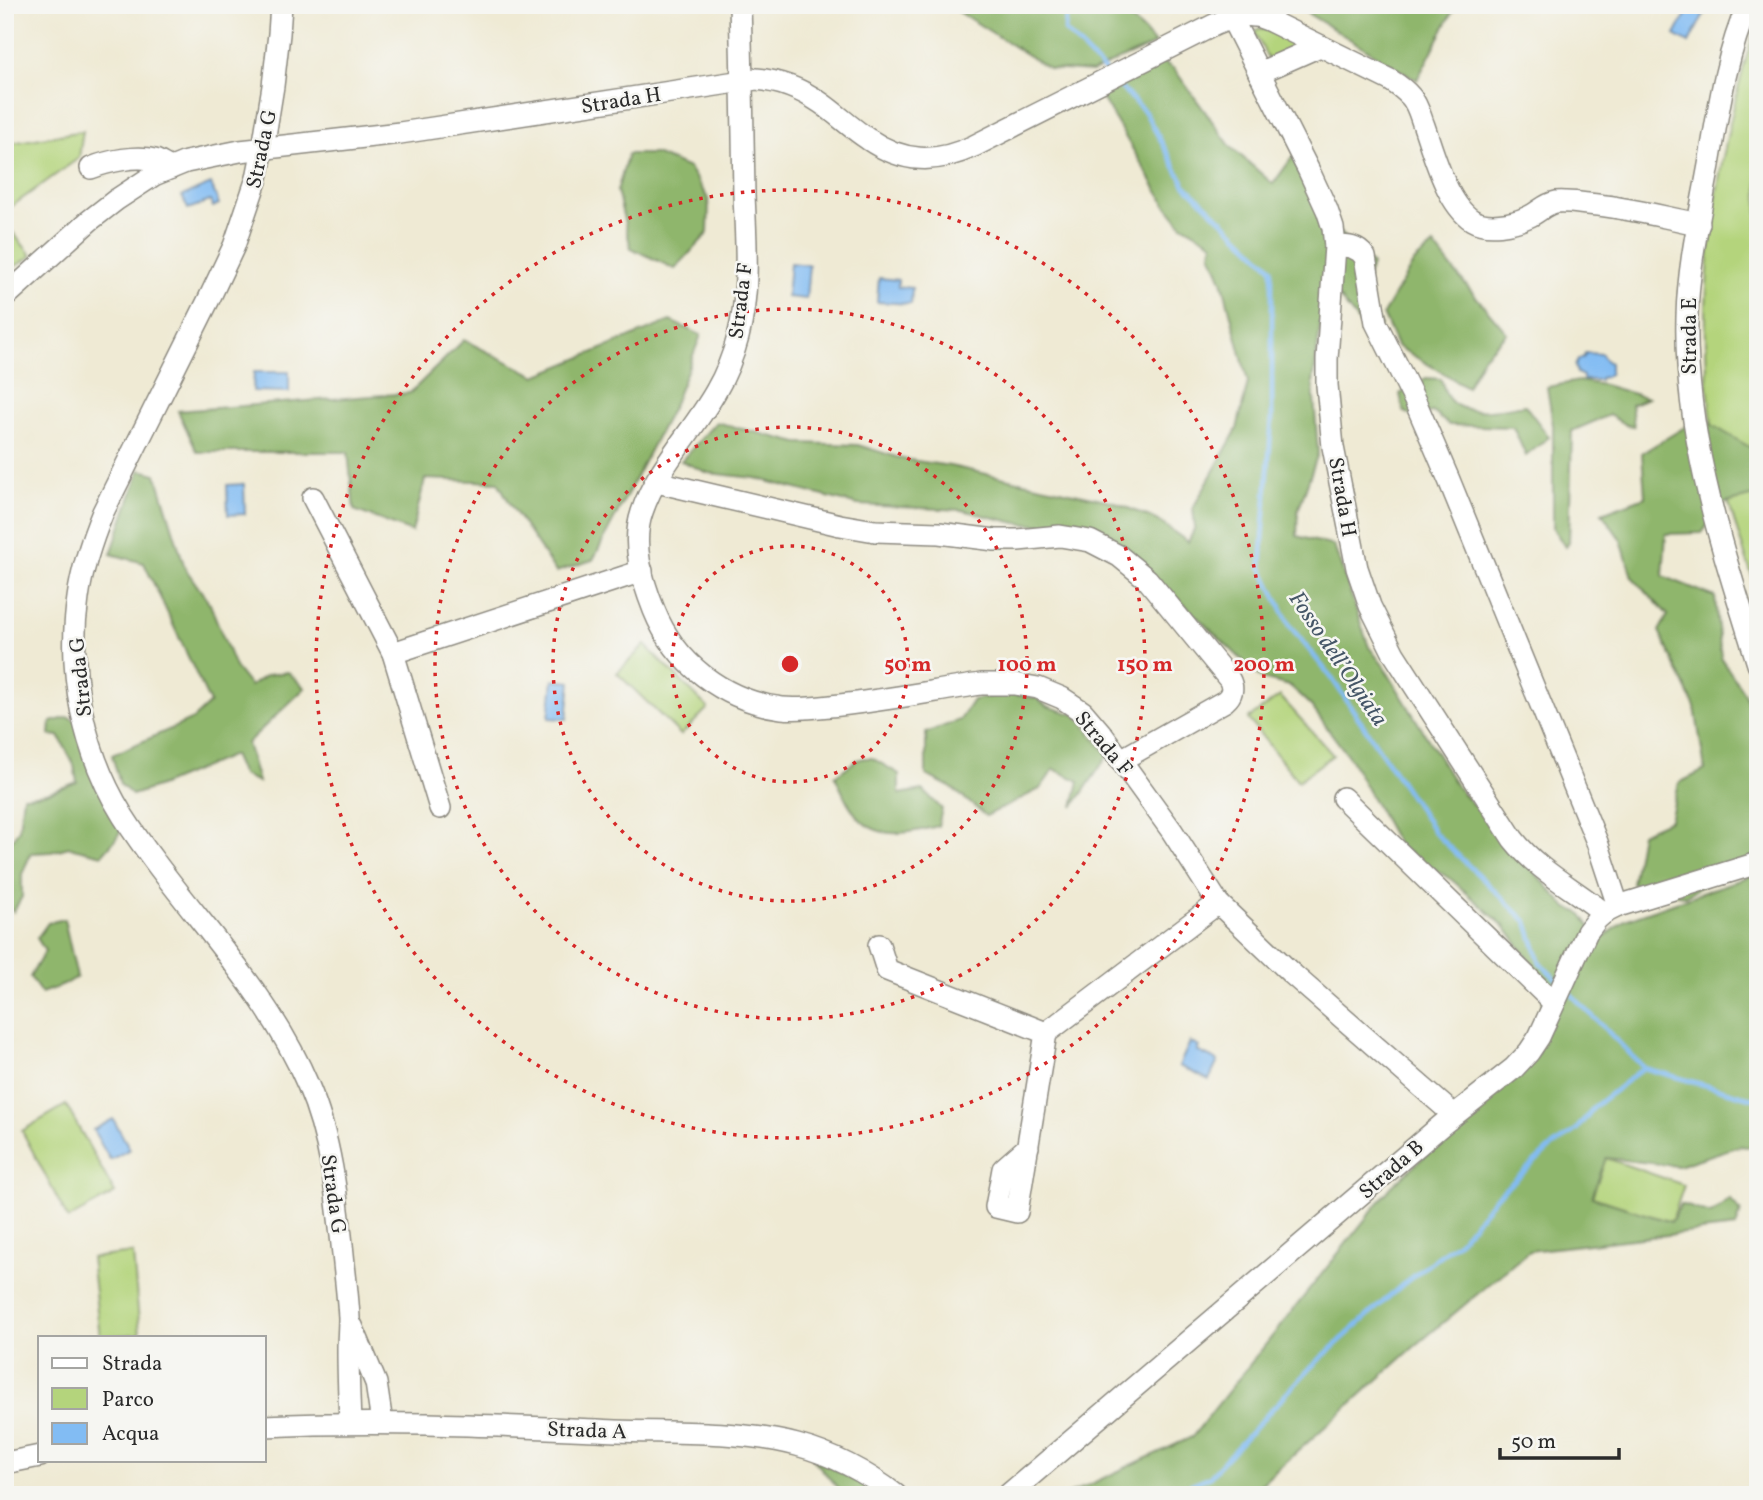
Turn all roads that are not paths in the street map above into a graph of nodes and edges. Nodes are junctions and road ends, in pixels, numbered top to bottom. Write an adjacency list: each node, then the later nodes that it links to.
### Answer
1 (281, 5): 8 (street, Strada G)
2 (740, 5): 7 (street, Strada F)
3 (1748, 5): 11 (street, Strada E)
4 (1228, 11): 5 (street, Strada H); 6 (street, Strada H); 7 (street, Strada H)
5 (1320, 46): 6 (street); 11 (street, Strada H)
6 (1259, 73): 12 (street, Strada H)
7 (742, 80): 8 (street, Strada H); 14 (street, Strada F)
8 (263, 148): 10 (street, Strada H); 30 (street, Strada G)
9 (91, 168): 10 (street)
10 (171, 168): 13 (street, Strada H)
11 (1699, 224): 17 (street, Strada E)
12 (1335, 246): 24 (street); 24 (street, Strada H)
13 (5, 297)
14 (657, 482): 16 (street, Strada F); 19 (street)
15 (313, 498): 18 (street)
16 (642, 571): 18 (street); 19 (street, Strada F)
17 (1756, 651)
18 (393, 653): 21 (street)
19 (1121, 760): 23 (street, Strada F)
20 (1343, 798): 26 (street)
21 (440, 808)
22 (1758, 863): 24 (street)
23 (1218, 903): 27 (street); 28 (street, Strada F)
24 (1611, 910): 26 (street, Strada B)
25 (878, 945): 27 (street)
26 (1559, 991): 28 (street, Strada B)
27 (1046, 1032): 29 (street)
28 (1454, 1115): 37 (street, Strada B)
29 (1028, 1147)
30 (349, 1318): 31 (street, Strada G); 32 (street, Strada G)
31 (350, 1423): 32 (street, Strada A); 33 (street, Strada A)
32 (382, 1423): 36 (street, Strada A)
33 (266, 1426)
34 (38, 1456): 35 (street)
35 (5, 1463)
36 (896, 1495)
37 (1008, 1495)

